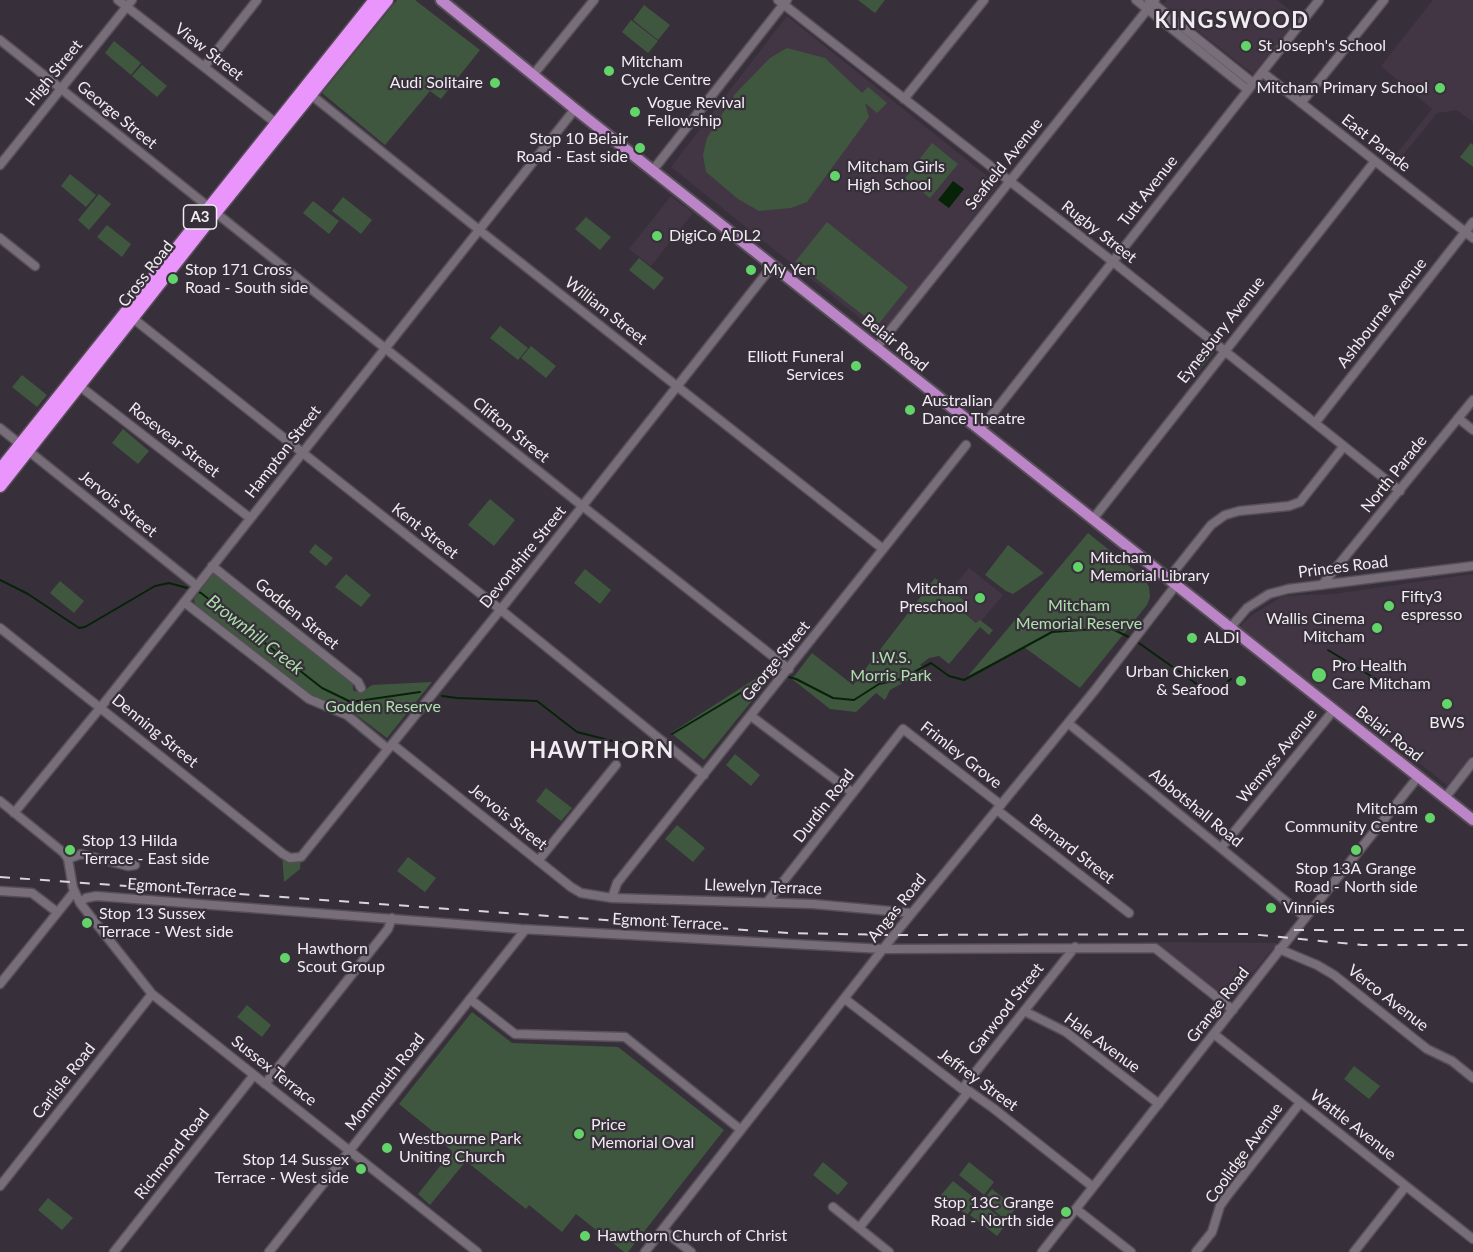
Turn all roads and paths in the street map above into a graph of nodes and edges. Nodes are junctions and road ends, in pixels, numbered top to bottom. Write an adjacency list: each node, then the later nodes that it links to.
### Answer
1 (118, 0): 12 (street, View Street)
2 (257, 0): 15 (street)
3 (387, 0): 20 (highway, Cross Road / A3)
4 (441, 0): 17 (main road, Belair Road)
5 (594, 0): 17 (street)
6 (984, 0): 21 (street)
7 (1136, 0): 13 (street)
8 (1319, 0): 16 (street, Tutt Avenue)
9 (1384, 0): 22 (street)
10 (374, 1): 24 (highway, Cross Road / A3)
11 (783, 2): 21 (street, Rugby Street); 27 (street)
12 (129, 3): 15 (street, View Street); 19 (street, High Street)
13 (1151, 3): 18 (street); 28 (street, Seafield Avenue)
14 (0, 40): 19 (street, George Street)
15 (204, 67): 24 (street, View Street)
16 (1262, 72): 18 (street, Tutt Avenue); 22 (street, East Parade)
17 (533, 75): 23 (main road, Belair Road)
18 (1250, 86): 35 (street, Tutt Avenue)
19 (61, 89): 26 (street, High Street); 29 (street, George Street)
20 (310, 94): 24 (highway, Cross Road / A3); 31 (street, William Street)
21 (904, 99): 28 (street, Rugby Street)
22 (1301, 104): 25 (street, East Parade)
23 (575, 109): 27 (main road, Belair Road); 31 (street, Hampton Street)
24 (279, 126): 29 (highway, Cross Road / A3)
25 (1375, 161): 32 (street, East Parade); 41 (street, Eynesbury Avenue)
26 (0, 165)
27 (653, 170): 36 (main road, Belair Road)
28 (1009, 181): 35 (street, Rugby Street); 39 (street, Seafield Avenue)
29 (212, 210): 38 (highway, Cross Road / A3); 40 (street, Clifton Street)
30 (1473, 222): 32 (street, Ashbourne Avenue)
31 (479, 230): 40 (street, Hampton Street); 43 (street, William Street)
32 (1465, 231): 34 (street, East Parade); 46 (street, Ashbourne Avenue)
33 (0, 238): 37 (street)
34 (1473, 238)
35 (1112, 261): 41 (street, Rugby Street); 48 (street, Tutt Avenue)
36 (773, 265): 39 (main road, Belair Road); 43 (street, Devonshire Street)
37 (35, 266)
38 (129, 315): 42 (highway, Cross Road / A3); 53 (street, Kent Street)
39 (876, 347): 48 (main road, Belair Road)
40 (385, 348): 53 (street, Hampton Street); 57 (street, Clifton Street)
41 (1224, 351): 46 (street, Rugby Street); 59 (street, Eynesbury Avenue)
42 (76, 383): 52 (highway, Cross Road / A3); 58 (street, Rosevear Street)
43 (678, 387): 57 (street, Devonshire Street); 60 (street, William Street)
44 (1473, 400): 45 (street, North Parade)
45 (1458, 418): 49 (street); 56 (street, North Parade)
46 (1315, 423): 51 (street, Rugby Street)
47 (0, 428): 52 (street, Jervois Street)
48 (980, 430): 59 (main road, Belair Road)
49 (1473, 430)
50 (966, 445): 60 (street, George Street)
51 (1344, 446): 56 (street, Rugby Street); 64 (street, Angas Road)
52 (24, 448): 54 (highway, Cross Road / A3); 55 (highway, Cross Road / A3); 67 (street, Jervois Street)
53 (302, 453): 58 (street, Hampton Street); 69 (street, Kent Street)
54 (0, 470)
55 (0, 486)
56 (1400, 491): 63 (street, North Parade)
57 (583, 507): 69 (street, Devonshire Street); 72 (street, Clifton Street)
58 (250, 518): 61 (street, Hampton Street)
59 (1093, 519): 64 (main road, Belair Road)
60 (884, 549): 72 (street, George Street)
61 (213, 566): 67 (street, Hampton Street); 73 (street, Godden Street)
62 (1473, 566): 65 (street, Princes Road)
63 (1338, 568): 65 (street); 66 (street, North Parade)
64 (1172, 582): 71 (main road, Belair Road); 77 (street, Angas Road)
65 (1346, 583): 66 (street, Princes Road)
66 (1322, 585): 71 (street, Princes Road)
67 (195, 589): 68 (street, Hampton Street)
68 (184, 602): 74 (street, Hampton Street); 79 (street, Jervois Street)
69 (501, 610): 79 (street, Devonshire Street); 82 (street, Kent Street)
70 (0, 628): 74 (street, Denning Street)
71 (1230, 628): 75 (main road, Belair Road)
72 (789, 669): 76 (street, George Street)
73 (361, 688)
74 (101, 707): 88 (street, Hampton Street); 91 (street, Denning Street)
75 (1334, 711): 83 (main road, Belair Road); 90 (street, Wemyss Avenue)
76 (751, 716): 82 (street, George Street); 84 (street)
77 (1068, 723): 87 (street, Angas Road); 90 (street, Abbotshall Road)
78 (903, 729): 84 (street, Durdin Road); 87 (street, Frimley Grove)
79 (390, 747): 91 (street, Devonshire Street); 93 (street, Jervois Street)
80 (1473, 762): 85 (street)
81 (616, 765): 93 (street)
82 (704, 775): 97 (street, George Street)
83 (1418, 777): 85 (main road, Belair Road); 103 (street, Grange Road)
84 (853, 793): 98 (street, Durdin Road)
85 (1444, 798): 89 (main road, Belair Road)
86 (0, 801): 88 (street)
87 (999, 807): 101 (street, Angas Road); 102 (street, Bernard Street)
88 (14, 813): 92 (street)
89 (1473, 820)
90 (1221, 848): 103 (street, Abbotshall Road)
91 (290, 858)
92 (68, 859): 94 (street); 96 (street, Sussex Terrace)
93 (538, 861): 97 (street, Jervois Street)
94 (135, 866)
95 (0, 891): 100 (street)
96 (74, 892): 99 (street, Sussex Terrace); 100 (street)
97 (612, 898): 98 (street, Llewelyn Terrace)
98 (768, 901): 101 (street, Llewelyn Terrace)
99 (80, 903): 104 (street, Egmont Terrace); 110 (street, Sussex Terrace)
100 (57, 912): 109 (street)
101 (912, 913): 107 (street, Angas Road)
102 (1129, 913)
103 (1305, 917): 108 (street, Grange Road)
104 (392, 918): 105 (street, Egmont Terrace); 118 (street)
105 (525, 930): 107 (street, Egmont Terrace); 111 (street, Monmouth Road)
106 (1075, 947): 107 (street, Egmont Terrace); 113 (street, Egmont Terrace); 114 (street, Garwood Street)
107 (883, 949): 112 (street, Angas Road)
108 (1279, 950): 113 (street, Grange Road); 117 (street, Verco Avenue)
109 (0, 984)
110 (152, 994): 116 (street, Sussex Terrace); 124 (street, Carlisle Road)
111 (470, 999): 122 (street); 123 (street, Monmouth Road)
112 (844, 999): 119 (street, Jeffrey Street); 122 (street, Angas Road)
113 (1233, 1010): 115 (street, Grange Road)
114 (1024, 1011): 119 (street, Garwood Street); 121 (street, Hale Avenue)
115 (1214, 1034): 120 (street, Wattle Avenue); 121 (street, Grange Road)
116 (254, 1075): 118 (street, Sussex Terrace); 132 (street, Richmond Road)
117 (1473, 1078)
118 (265, 1084): 123 (street, Sussex Terrace)
119 (965, 1090): 126 (street, Jeffrey Street); 129 (street, Garwood Street)
120 (1300, 1103): 125 (street, Wattle Avenue); 140 (street, Coolidge Avenue)
121 (1159, 1104): 126 (street, Grange Road)
122 (741, 1130): 130 (street, Angas Road)
123 (350, 1151): 133 (street, Monmouth Road); 134 (street, Sussex Terrace)
124 (0, 1186)
125 (1406, 1186): 131 (street, Wattle Avenue); 141 (street)
126 (1093, 1187): 128 (street, Grange Road)
127 (833, 1207): 129 (street)
128 (1076, 1209): 138 (street, Grange Road); 139 (street)
129 (859, 1228): 137 (street)
130 (663, 1230): 135 (street, Angas Road); 136 (street)
131 (1473, 1239)
132 (114, 1252)
133 (269, 1252)
134 (477, 1252)
135 (645, 1252)
136 (691, 1252)
137 (889, 1252)
138 (1042, 1252)
139 (1131, 1252)
140 (1196, 1252)
141 (1354, 1252)

